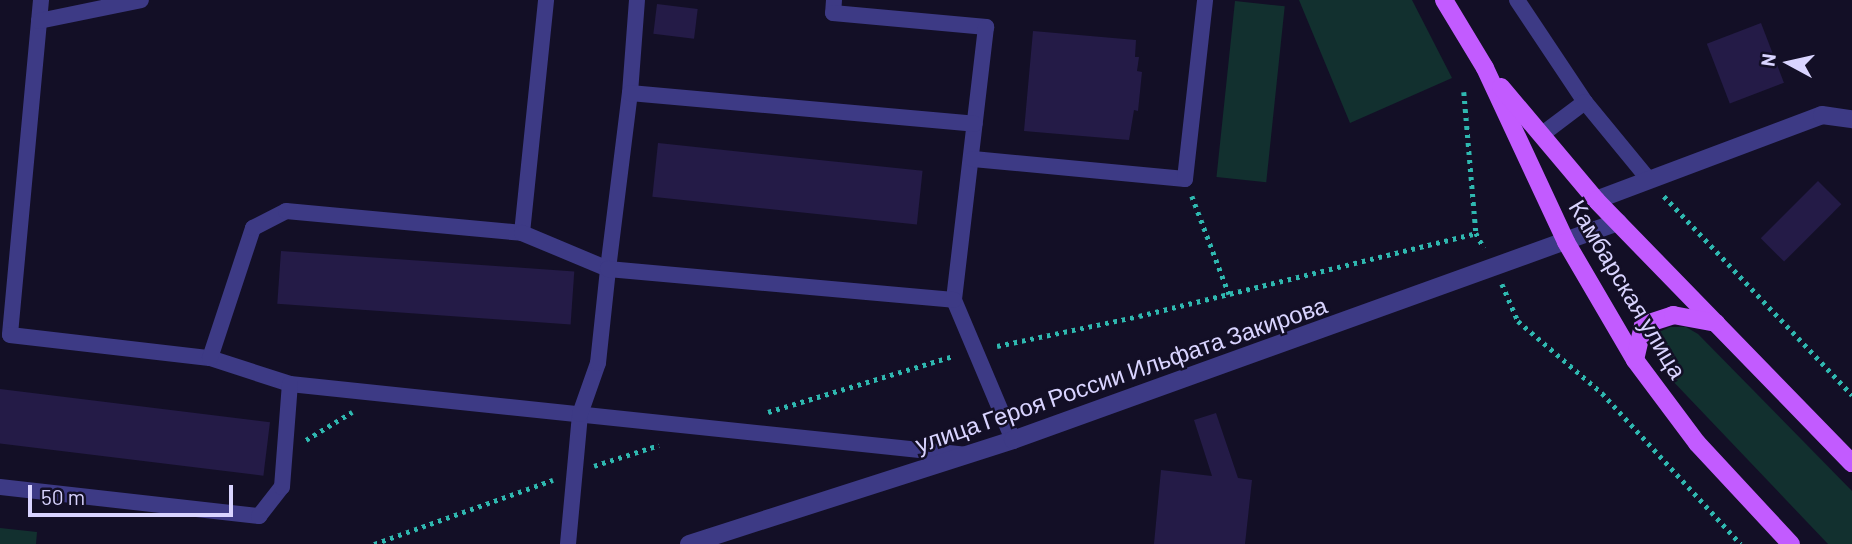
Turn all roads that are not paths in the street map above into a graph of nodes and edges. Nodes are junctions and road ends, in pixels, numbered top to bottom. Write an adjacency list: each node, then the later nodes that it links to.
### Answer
1 (41, 0): 9 (lane)
2 (141, 0): 9 (lane)
3 (546, 0): 20 (lane)
4 (637, 0): 11 (lane)
5 (834, 0): 14 (lane)
6 (1205, 0): 16 (lane)
7 (1444, 0): 10 (main road, Камбарская улица)
8 (1517, 0): 12 (lane)
9 (39, 21): 25 (lane)
10 (1485, 68): 15 (main road, Камбарская улица); 21 (main road, Камбарская улица)
11 (630, 93): 14 (lane); 22 (lane)
12 (1585, 102): 15 (lane); 17 (lane)
13 (1852, 119): 17 (street)
14 (975, 124): 16 (lane)
15 (1541, 135): 18 (main road, Камбарская улица)
16 (974, 159): 23 (lane)
17 (1649, 180): 18 (street)
18 (1596, 200): 19 (main road, Камбарская улица)
19 (1618, 222): 21 (street, улица Героя России Ильфата Закирова); 24 (main road, Камбарская улица)
20 (522, 233): 22 (lane); 25 (lane)
21 (1566, 242): 26 (main road, Камбарская улица); 29 (street, улица Героя России Ильфата Закирова)
22 (608, 270): 23 (lane); 28 (lane)
23 (954, 300): 29 (lane)
24 (1716, 323): 26 (main road); 31 (main road, Камбарская улица)
25 (210, 358): 27 (lane)
26 (1635, 360): 35 (main road, Камбарская улица)
27 (290, 384): 28 (lane); 32 (lane)
28 (580, 414): 30 (lane); 33 (lane)
29 (1013, 440): 30 (street, улица Героя России Ильфата Закирова)
30 (967, 455): 34 (street, улица Героя России Ильфата Закирова)
31 (1852, 463)
32 (0, 487)
33 (568, 544)
34 (689, 544)
35 (1791, 544)

